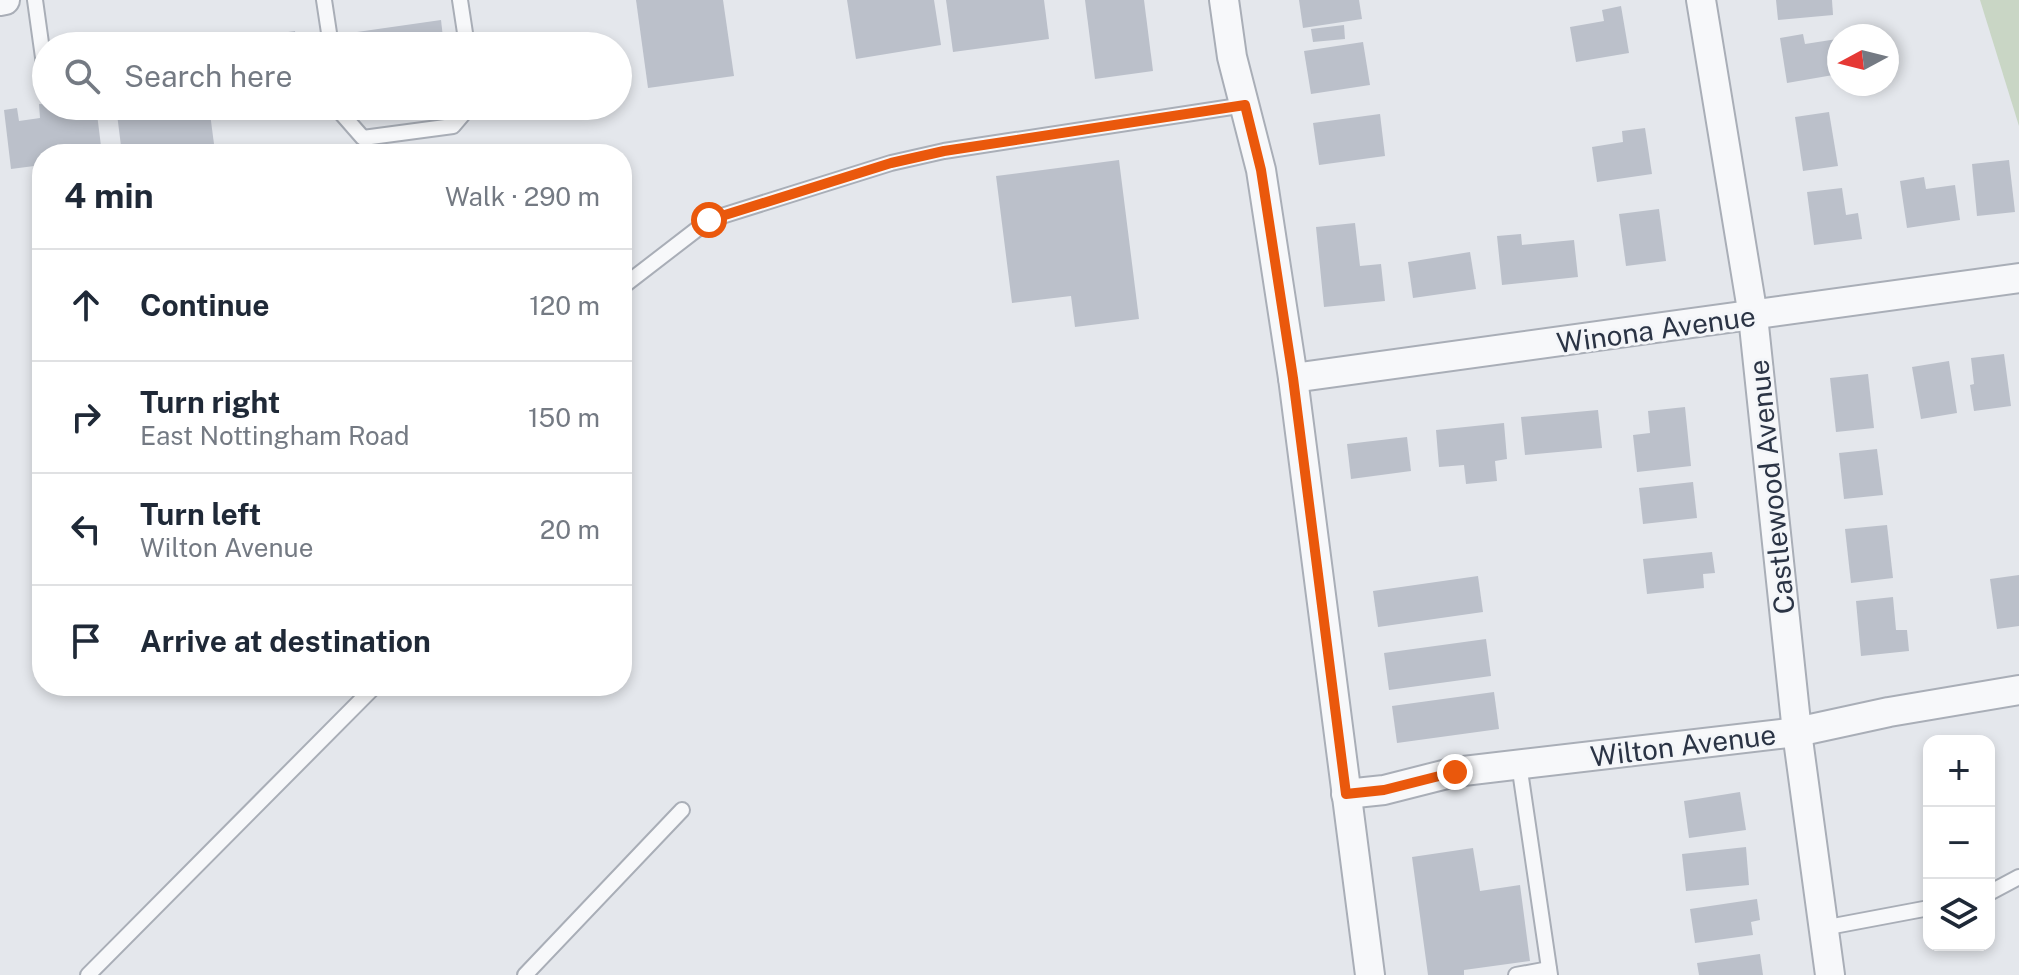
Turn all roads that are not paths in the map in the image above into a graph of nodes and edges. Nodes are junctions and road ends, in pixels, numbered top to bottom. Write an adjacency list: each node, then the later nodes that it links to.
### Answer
1 (35, 0): 6 (lane)
2 (324, 0): 7 (lane)
3 (460, 0): 8 (lane)
4 (1224, 0): 9 (street)
5 (1701, 0): 14 (street, Castlewood Avenue)
6 (39, 32)
7 (329, 32)
8 (465, 32)
9 (1245, 105): 13 (lane); 15 (street)
10 (347, 120): 11 (lane)
11 (458, 120)
12 (2019, 278): 14 (street, Winona Avenue)
13 (632, 279)
14 (1753, 316): 15 (street, Winona Avenue); 18 (street, Castlewood Avenue)
15 (1293, 378): 20 (street)
16 (2019, 690): 18 (street, Wilton Avenue)
17 (365, 696): 27 (lane)
18 (1797, 732): 19 (street, Wilton Avenue); 25 (street, Castlewood Avenue)
19 (1519, 764): 20 (street, Wilton Avenue); 26 (lane)
20 (1346, 794): 29 (street)
21 (682, 810): 28 (lane)
22 (2019, 877): 23 (lane)
23 (1995, 890)
24 (1923, 909): 25 (lane)
25 (1823, 928): 31 (street, Castlewood Avenue)
26 (1550, 972): 30 (lane)
27 (88, 975)
28 (525, 975)
29 (1370, 975)
30 (1516, 975)
31 (1830, 975)

